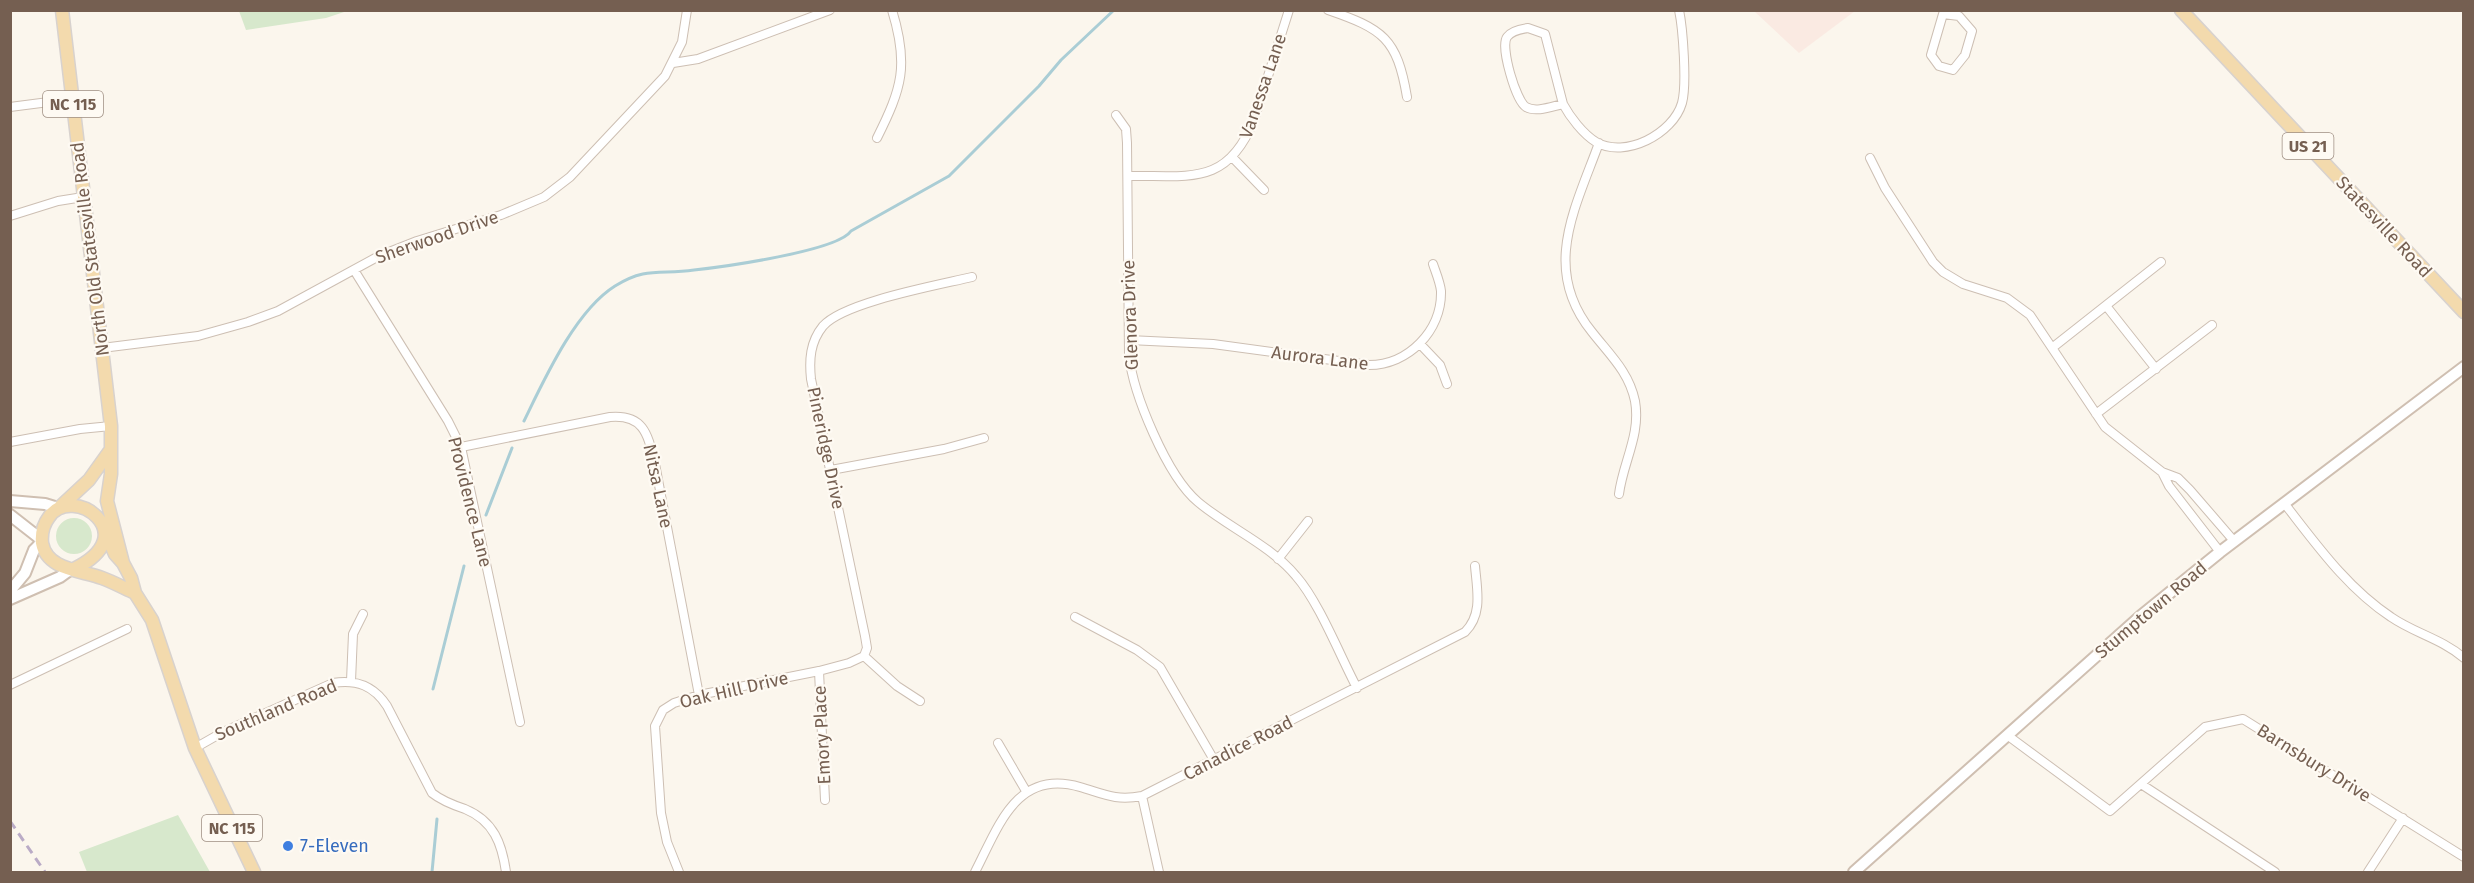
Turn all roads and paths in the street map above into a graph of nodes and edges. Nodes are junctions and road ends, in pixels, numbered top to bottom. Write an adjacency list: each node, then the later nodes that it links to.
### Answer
1 (62, 10): 12 (main road, North Old Statesville Road / NC 115)
2 (687, 10): 10 (street, Sherwood Drive)
3 (830, 10): 10 (street)
4 (892, 10): 16 (street)
5 (1289, 10): 18 (street, Vanessa Lane)
6 (1328, 10): 11 (street)
7 (1679, 10): 17 (street)
8 (2181, 10): 29 (main road, Statesville Road / US 21)
9 (1960, 13): 9 (street)
10 (673, 63): 26 (street, Sherwood Drive)
11 (1407, 97)
12 (72, 99): 14 (street); 22 (main road, North Old Statesville Road / NC 115)
13 (1563, 104): 13 (street); 17 (street)
14 (10, 107)
15 (1116, 115): 20 (street, Glenora Drive)
16 (877, 138)
17 (1599, 143): 46 (street)
18 (1233, 158): 20 (street, Vanessa Lane); 21 (street)
19 (1870, 158): 34 (street)
20 (1128, 176): 31 (street, Glenora Drive)
21 (1264, 190)
22 (83, 197): 23 (street); 33 (main road, North Old Statesville Road / NC 115)
23 (10, 216)
24 (2161, 262): 28 (street)
25 (1433, 264): 32 (street, Aurora Lane)
26 (354, 270): 33 (street, Sherwood Drive); 42 (street, Providence Lane)
27 (972, 277): 44 (street, Pineridge Drive)
28 (2107, 307): 34 (street); 36 (street)
29 (2463, 312)
30 (2212, 325): 36 (street)
31 (1129, 340): 32 (street, Aurora Lane); 57 (street, Glenora Drive)
32 (1420, 344): 37 (street)
33 (102, 348): 39 (main road, North Old Statesville Road / NC 115)
34 (2052, 348): 38 (street)
35 (2463, 367): 49 (street, Stumptown Road)
36 (2156, 369): 38 (street)
37 (1447, 384)
38 (2096, 414): 45 (street)
39 (111, 426): 41 (street); 43 (main road, North Old Statesville Road / NC 115)
40 (984, 438): 44 (street)
41 (10, 442)
42 (461, 447): 73 (street, Nitsa Lane); 75 (street, Providence Lane)
43 (110, 452): 48 (main road, North Old Statesville Road); 50 (main road)
44 (831, 470): 67 (street, Pineridge Drive)
45 (2162, 472): 55 (street); 56 (street)
46 (1619, 494)
47 (10, 501): 50 (street)
48 (107, 501): 53 (main road, North Old Statesville Road); 58 (main road, North Old Statesville Road / NC 115)
49 (2284, 503): 55 (street, Stumptown Road); 68 (street)
50 (59, 508): 53 (main road); 54 (main road)
51 (10, 515): 54 (street)
52 (1308, 520): 57 (street)
53 (104, 529): 58 (main road, North Old Statesville Road); 60 (main road)
54 (42, 541): 60 (main road); 61 (street)
55 (2234, 541): 56 (street, Stumptown Road)
56 (2220, 552): 76 (street, Stumptown Road)
57 (1278, 559): 72 (street, Glenora Drive)
58 (123, 563): 62 (main road, North Old Statesville Road / NC 115)
59 (1475, 566): 72 (street, Canadice Road)
60 (73, 569): 62 (main road); 63 (street)
61 (10, 591)
62 (135, 593): 78 (main road, North Old Statesville Road / NC 115)
63 (10, 599)
64 (363, 614): 70 (street)
65 (1075, 617): 79 (street)
66 (127, 629): 71 (street)
67 (864, 656): 69 (street, Oak Hill Drive); 74 (street)
68 (2463, 658)
69 (819, 671): 73 (street, Oak Hill Drive); 83 (street, Emory Place)
70 (351, 681): 78 (street, Southland Road); 87 (street, Southland Road)
71 (10, 685)
72 (1357, 688): 79 (street, Canadice Road)
73 (699, 695): 88 (street, Oak Hill Drive)
74 (920, 701)
75 (520, 722)
76 (2007, 735): 80 (street, Barnsbury Drive); 91 (street, Stumptown Road)
77 (998, 743): 81 (street)
78 (195, 748): 86 (main road, North Old Statesville Road / NC 115)
79 (1214, 760): 82 (street, Canadice Road)
80 (2141, 784): 84 (street, Barnsbury Drive); 92 (street)
81 (1026, 791): 82 (street, Canadice Road); 89 (street)
82 (1142, 796): 90 (street)
83 (825, 800)
84 (2403, 818): 85 (street, Barnsbury Drive); 93 (street)
85 (2463, 857)
86 (254, 873)
87 (506, 873)
88 (679, 873)
89 (975, 873)
90 (1159, 873)
91 (1854, 873)
92 (2275, 873)
93 (2368, 873)

